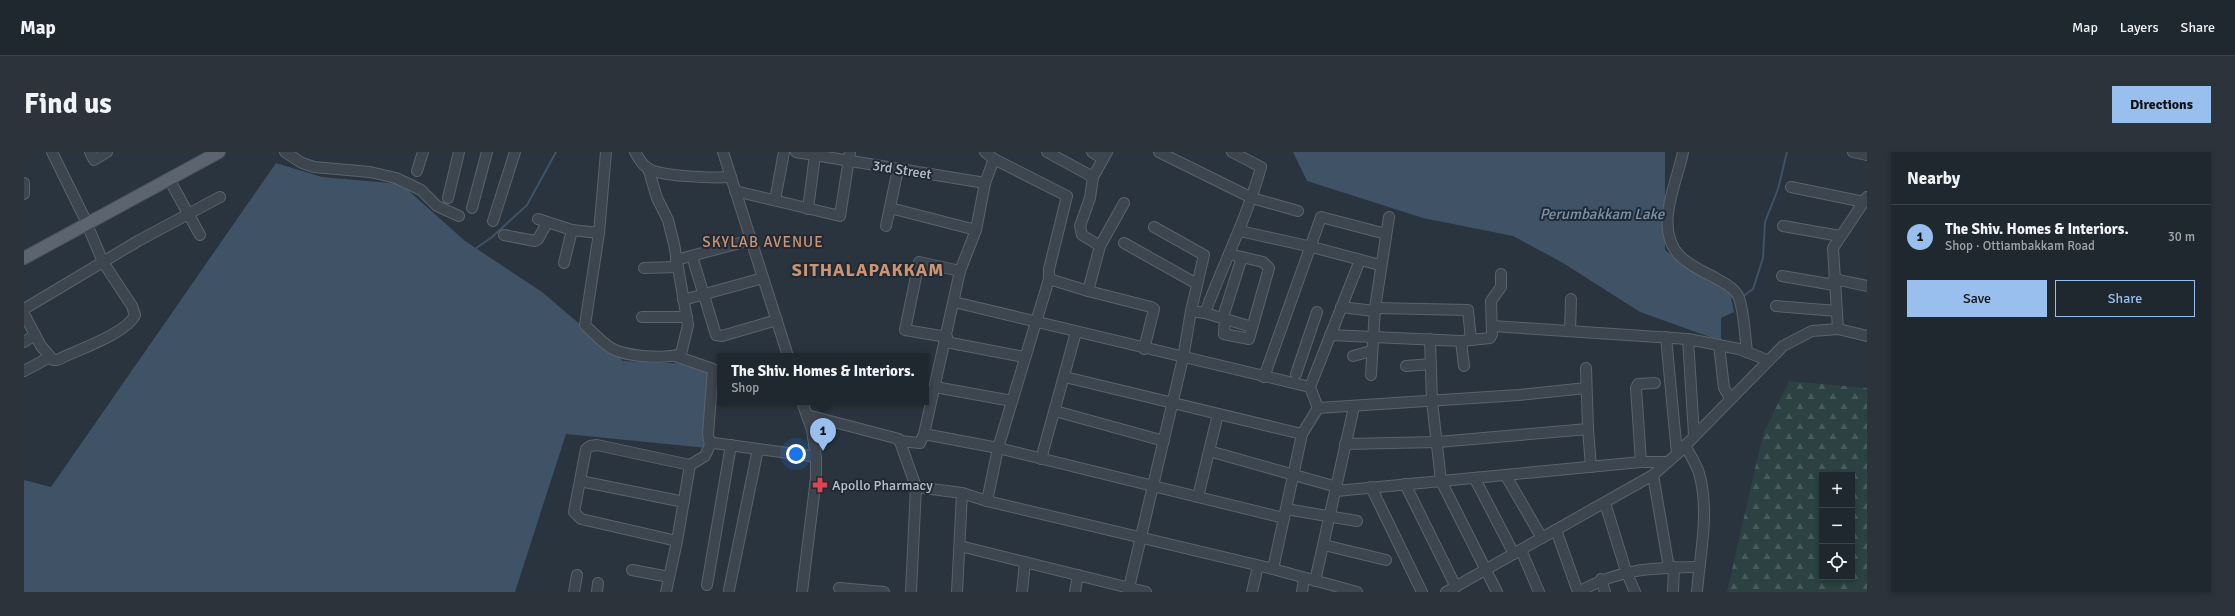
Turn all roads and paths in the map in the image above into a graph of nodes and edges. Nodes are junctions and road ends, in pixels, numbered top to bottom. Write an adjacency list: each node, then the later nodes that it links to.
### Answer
1 (52, 152): 53 (street)
2 (90, 152): 3 (street)
3 (107, 152)
4 (203, 152): 53 (main road)
5 (219, 152): 33 (main road)
6 (285, 152): 50 (street)
7 (423, 152): 30 (street)
8 (460, 152): 40 (street)
9 (487, 152): 45 (street)
10 (515, 152): 54 (street)
11 (606, 152): 62 (street)
12 (635, 152): 28 (street)
13 (723, 152): 31 (street)
14 (784, 152): 42 (street)
15 (796, 152): 23 (street, 3rd Street)
16 (985, 152): 27 (street)
17 (1046, 152): 32 (street)
18 (1092, 152): 24 (street)
19 (1159, 152): 41 (street)
20 (1232, 152): 41 (street)
21 (1683, 152): 126 (street)
22 (1853, 152): 25 (street)
23 (815, 155): 26 (street, 3rd Street); 47 (street)
24 (1105, 155): 32 (street)
25 (1867, 155)
26 (849, 156): 29 (street, 3rd Street); 47 (street)
27 (994, 159): 35 (street); 86 (street)
28 (648, 168): 31 (street); 79 (street)
29 (898, 169): 35 (street, 3rd Street); 46 (street)
30 (417, 171)
31 (731, 177): 37 (street)
32 (1093, 177): 69 (street)
33 (169, 179): 49 (street); 53 (main road)
34 (24, 183): 38 (street)
35 (985, 183): 60 (street)
36 (1791, 187): 43 (street)
37 (735, 191): 42 (street); 67 (street)
38 (24, 194)
39 (220, 197): 49 (street)
40 (448, 198)
41 (1252, 198): 48 (street); 61 (street)
42 (775, 200): 47 (street)
43 (1865, 200): 66 (street)
44 (1124, 203): 69 (street)
45 (472, 208)
46 (890, 208): 56 (street); 60 (street)
47 (808, 209)
48 (1298, 211)
49 (189, 214): 64 (street); 77 (street)
50 (459, 216)
51 (1389, 217): 63 (street)
52 (538, 219): 55 (street)
53 (86, 221): 71 (main road); 75 (main road); 77 (street)
54 (493, 221)
55 (547, 223): 59 (street); 65 (street)
56 (886, 226)
57 (1154, 226): 88 (street)
58 (1784, 226): 66 (street)
59 (572, 230): 62 (street); 78 (street)
60 (976, 230): 82 (street)
61 (1240, 231): 70 (street); 72 (street)
62 (600, 233): 128 (street)
63 (1386, 234): 70 (street); 80 (street)
64 (200, 235)
65 (504, 235)
66 (1840, 236): 87 (street)
67 (751, 240): 73 (street); 85 (street)
68 (1124, 243): 88 (street)
69 (1100, 246): 90 (street)
70 (1312, 246): 76 (street); 142 (street)
71 (24, 249)
72 (1229, 254): 74 (street); 101 (street)
73 (692, 256): 79 (street); 91 (street)
74 (1242, 257): 105 (street); 109 (street)
75 (24, 258)
76 (1360, 260): 80 (street); 96 (street)
77 (103, 262): 102 (street); 130 (street)
78 (564, 263)
79 (676, 264): 81 (street); 93 (street)
80 (1380, 265): 97 (street)
81 (644, 268)
82 (960, 271): 94 (street); 118 (street)
83 (1501, 274): 108 (street)
84 (1782, 276): 87 (street)
85 (763, 278): 91 (street); 106 (street)
86 (1049, 279): 90 (street); 107 (street)
87 (1834, 282): 89 (street); 99 (street)
88 (1197, 284): 98 (street)
89 (1867, 286)
90 (1088, 291): 124 (street)
91 (703, 295): 93 (street); 106 (street)
92 (1571, 299): 111 (street)
93 (683, 300): 104 (street)
94 (954, 302): 107 (street); 118 (street)
95 (1776, 306): 99 (street)
96 (1341, 307): 97 (street); 114 (street)
97 (1374, 310): 115 (street); 121 (street)
98 (1191, 311): 101 (street); 132 (street)
99 (1836, 311): 110 (street)
100 (1317, 312): 139 (street)
101 (1205, 313): 105 (street)
102 (24, 314): 113 (street)
103 (642, 317): 104 (street)
104 (686, 317): 128 (street)
105 (1224, 318): 109 (street); 109 (street)
106 (776, 320): 127 (street)
107 (1037, 320): 112 (street); 131 (street)
108 (1492, 326): 111 (street); 121 (street)
109 (1252, 327)
110 (1838, 329): 116 (street); 133 (street)
111 (1570, 331): 117 (street)
112 (1076, 332): 124 (street); 141 (street)
113 (35, 335): 122 (street); 130 (street)
114 (1330, 335): 115 (street); 139 (street)
115 (1372, 336): 119 (street); 125 (street)
116 (1867, 336)
117 (1666, 337): 120 (street); 171 (street)
118 (946, 339): 131 (street); 144 (street)
119 (1430, 339): 121 (street); 134 (street)
120 (1688, 339): 123 (street); 160 (street)
121 (1466, 341): 136 (street)
122 (24, 342)
123 (1719, 345): 126 (street); 147 (street)
124 (1144, 349): 132 (street)
125 (1371, 351): 129 (street); 140 (street)
126 (1747, 352): 133 (street)
127 (787, 353)
128 (675, 356): 167 (street)
129 (1353, 356)
130 (50, 357): 138 (street)
131 (1024, 357): 148 (street)
132 (1183, 358): 142 (street); 150 (street)
133 (1767, 360): 147 (street)
134 (1431, 364): 135 (street); 149 (street)
135 (1406, 366)
136 (1464, 366)
137 (1586, 368): 146 (street)
138 (24, 371)
139 (1315, 374): 145 (street)
140 (1371, 375)
141 (1065, 377): 150 (street); 154 (street)
142 (1264, 377): 145 (street)
143 (1655, 383): 174 (street)
144 (935, 387): 148 (street); 158 (street)
145 (1310, 387): 153 (street)
146 (1586, 388): 149 (street); 157 (street)
147 (1730, 398): 160 (street)
148 (1012, 401): 168 (street)
149 (1432, 401): 152 (street); 163 (street)
150 (1172, 404): 155 (street); 162 (street)
151 (803, 405): 156 (street)
152 (1354, 407): 153 (street); 164 (street)
153 (1318, 408): 159 (street)
154 (1055, 411): 162 (street); 173 (street)
155 (1218, 414): 159 (street); 170 (street)
156 (806, 415): 161 (street); 172 (street); 228 (street)
157 (1588, 429): 163 (street); 177 (street)
158 (924, 434): 161 (street); 168 (street)
159 (1302, 434): 178 (street)
160 (1694, 435): 166 (street)
161 (899, 441): 187 (street)
162 (1164, 441): 185 (street)
163 (1438, 442): 164 (street); 183 (street)
164 (1345, 444): 188 (street)
165 (731, 445): 167 (street); 169 (street); 219 (street)
166 (1685, 445): 171 (street); 207 (street)
167 (710, 446): 176 (street)
168 (998, 448): 173 (street); 191 (street)
169 (758, 449): 172 (street); 223 (street)
170 (1209, 451): 178 (street); 190 (street)
171 (1677, 454): 175 (street)
172 (811, 456): 227 (street)
173 (1041, 459): 185 (street)
174 (1641, 462): 175 (street); 177 (street)
175 (1668, 462): 180 (street)
176 (690, 465): 182 (street); 192 (street)
177 (1591, 467): 179 (street)
178 (1293, 474): 188 (street); 194 (street)
179 (1506, 476): 181 (street); 199 (street)
180 (1653, 476): 193 (street); 208 (street)
181 (1475, 479): 183 (street); 203 (street)
182 (580, 481): 192 (street); 200 (street)
183 (1441, 481): 184 (street); 211 (street)
184 (1405, 484): 186 (street); 222 (street)
185 (1154, 487): 190 (street); 198 (street)
186 (1371, 487): 188 (street); 238 (street)
187 (916, 488): 189 (street); 230 (street)
188 (1336, 489): 195 (street)
189 (962, 493): 191 (street); 202 (street)
190 (1198, 497): 194 (street)
191 (987, 501): 198 (street)
192 (684, 502): 200 (street)
193 (1605, 503): 197 (street); 212 (street)
194 (1285, 514): 195 (street); 209 (street)
195 (1330, 515): 196 (street); 201 (street)
196 (1357, 521)
197 (1556, 530): 199 (street); 217 (street)
198 (1140, 537): 206 (street); 224 (street)
199 (1542, 538): 203 (street)
200 (677, 541): 215 (street)
201 (1324, 545): 204 (street); 218 (street)
202 (960, 546): 205 (street); 231 (street)
203 (1517, 552): 211 (street); 241 (street)
204 (1386, 560)
205 (1025, 562): 214 (street); 232 (street)
206 (1258, 566): 209 (street); 235 (street)
207 (1699, 567): 208 (street); 245 (street)
208 (1671, 568): 212 (street); 244 (street)
209 (1273, 569): 216 (street)
210 (632, 570): 215 (street)
211 (1486, 570): 222 (street); 240 (street)
212 (1626, 572): 217 (street); 243 (street)
213 (577, 575): 225 (street)
214 (1078, 576): 224 (street); 233 (street)
215 (669, 577): 226 (street)
216 (1304, 578): 218 (street); 236 (street)
217 (1601, 579): 242 (street)
218 (1315, 581): 221 (street)
219 (707, 585)
220 (839, 588): 229 (street)
221 (1328, 588): 237 (street)
222 (1460, 588): 239 (street)
223 (729, 590)
224 (1129, 590): 234 (street)
225 (574, 592)
226 (666, 592)
227 (795, 592)
228 (802, 592)
229 (884, 592)
230 (911, 592)
231 (957, 592)
232 (1022, 592)
233 (1075, 592)
234 (1146, 592)
235 (1252, 592)
236 (1302, 592)
237 (1357, 592)
238 (1422, 592)
239 (1446, 592)
240 (1496, 592)
241 (1539, 592)
242 (1605, 592)
243 (1635, 592)
244 (1673, 592)
245 (1697, 592)

